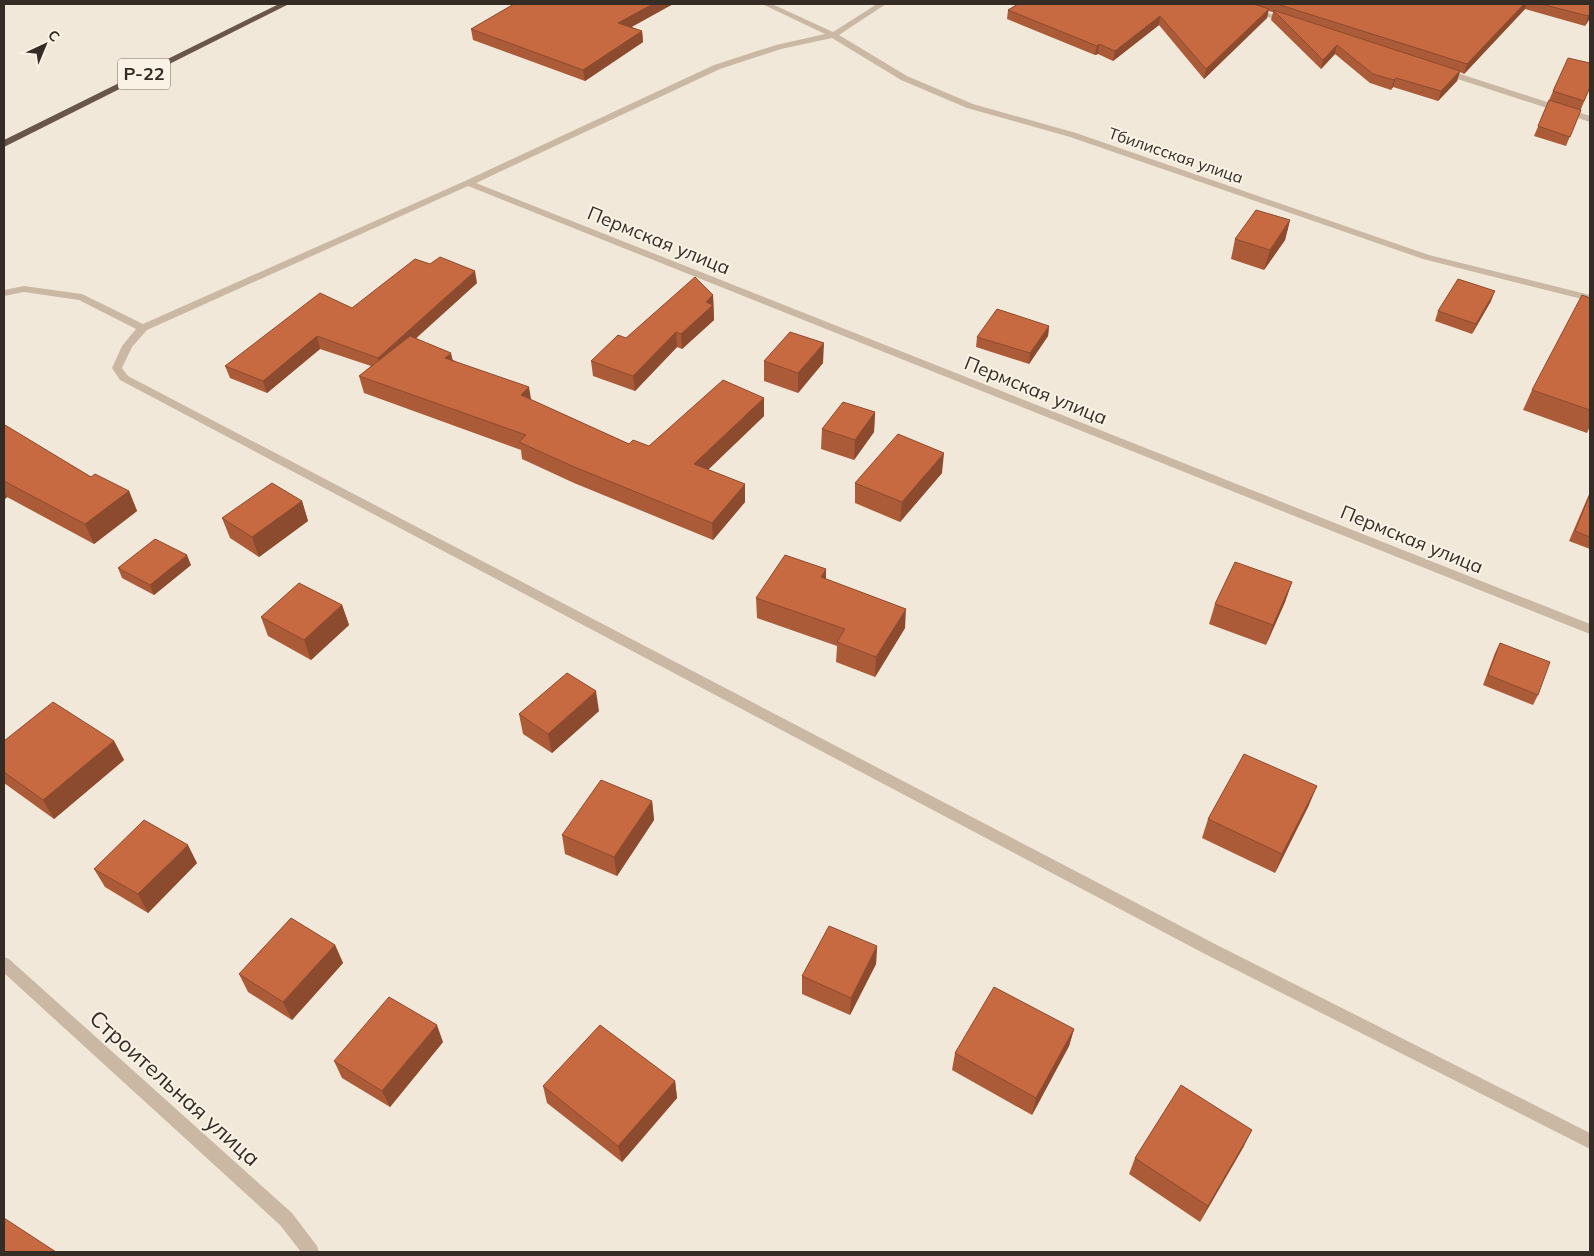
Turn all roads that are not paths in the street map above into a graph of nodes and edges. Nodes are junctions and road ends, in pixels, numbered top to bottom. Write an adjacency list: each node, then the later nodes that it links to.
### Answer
1 (285, 4): 9 (highway, Р-22)
2 (766, 4): 6 (street, Тбилисская улица)
3 (882, 4): 6 (street)
4 (1233, 4): 5 (street)
5 (1299, 25)
6 (833, 36): 10 (street); 12 (street, Тбилисская улица)
7 (1430, 67): 8 (street)
8 (1590, 119)
9 (4, 144)
10 (468, 183): 13 (street); 14 (street, Пермская улица)
11 (4, 293): 13 (street)
12 (1590, 298)
13 (144, 328): 16 (street)
14 (1590, 629)
15 (4, 964): 17 (street, Строительная улица)
16 (1590, 1141)
17 (311, 1252)

